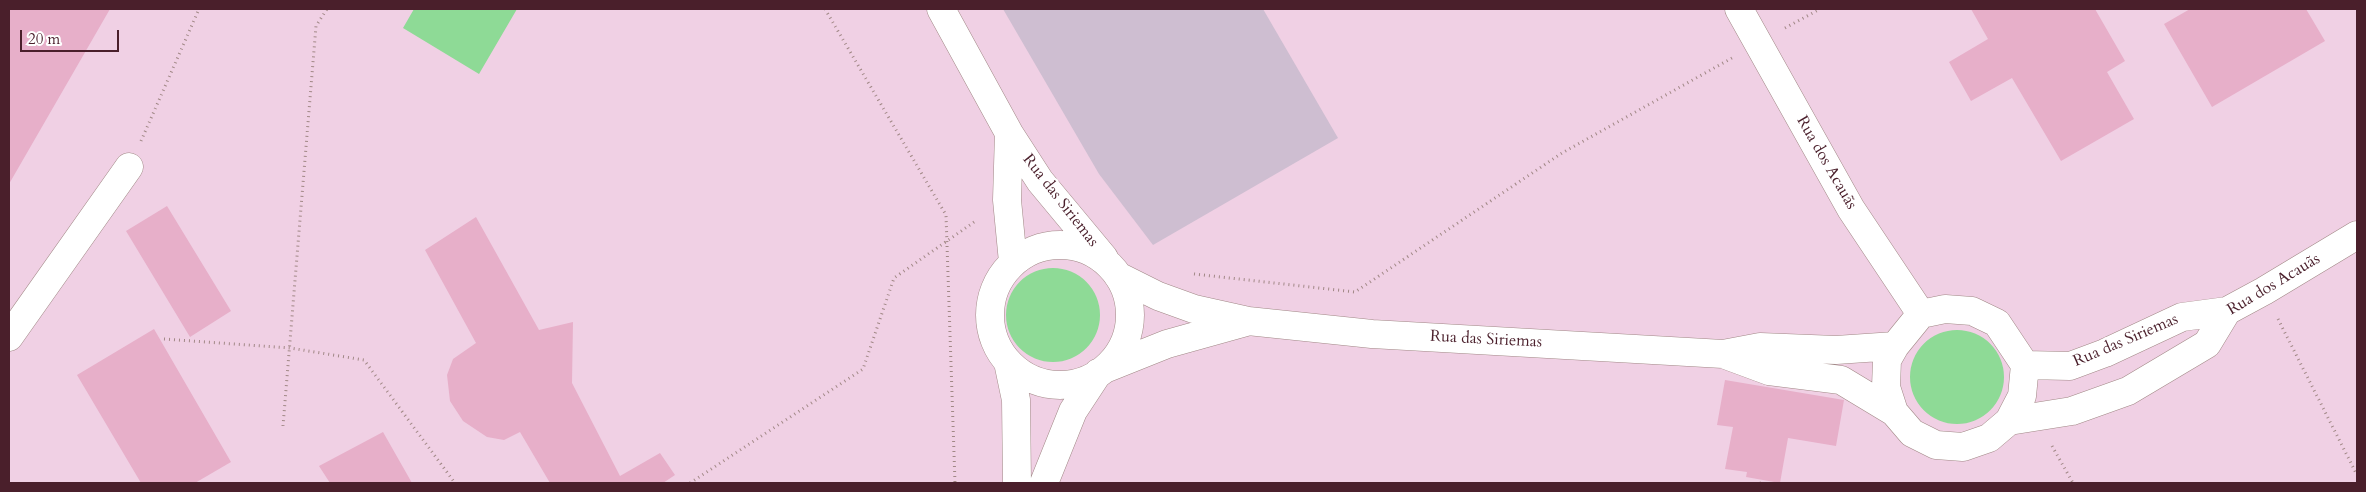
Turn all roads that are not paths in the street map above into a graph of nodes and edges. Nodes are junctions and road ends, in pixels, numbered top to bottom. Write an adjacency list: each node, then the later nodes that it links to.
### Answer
1 (941, 9): 3 (street, Rua das Siriemas)
2 (1739, 9): 9 (street, Rua dos Acauãs)
3 (1009, 133): 6 (street, Rua das Siriemas); 7 (street, Rua das Siriemas)
4 (129, 167): 11 (street)
5 (2357, 235): 8 (street, Rua dos Acauãs)
6 (1013, 262): 7 (street); 14 (street)
7 (1115, 272): 10 (street, Rua das Siriemas); 16 (street)
8 (2227, 311): 15 (street, Rua das Siriemas); 18 (street, Rua dos Acauãs)
9 (1920, 314): 12 (street); 15 (street)
10 (1248, 321): 13 (street, Rua das Siriemas); 16 (street, Rua das Siriemas)
11 (9, 337)
12 (1895, 346): 13 (street, Rua das Siriemas); 17 (street)
13 (1724, 354): 17 (street, Rua das Siriemas)
14 (1008, 362): 16 (street); 19 (street)
15 (2025, 365): 18 (street)
16 (1103, 370): 20 (street)
17 (1894, 412): 18 (street)
18 (2009, 421)
19 (1017, 483)
20 (1044, 483)

